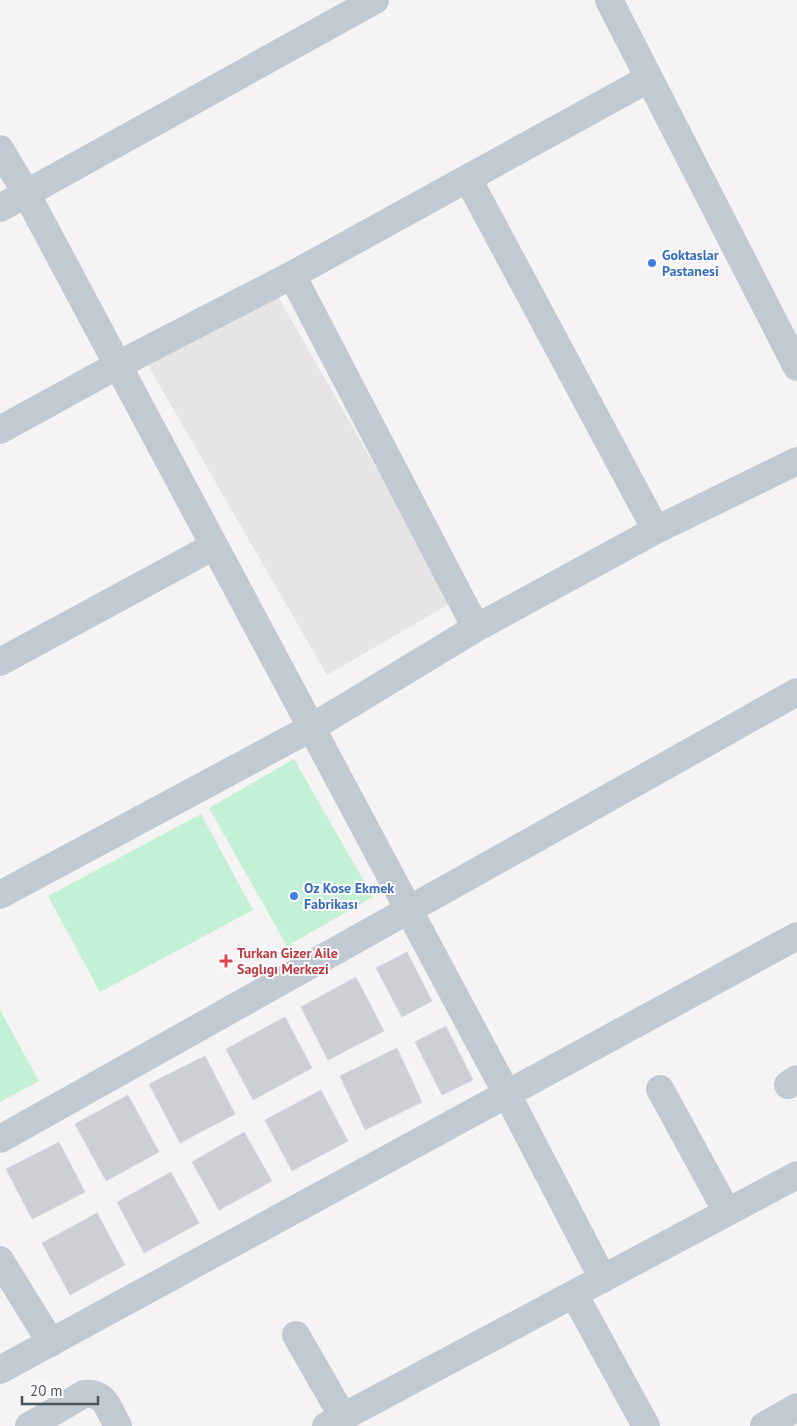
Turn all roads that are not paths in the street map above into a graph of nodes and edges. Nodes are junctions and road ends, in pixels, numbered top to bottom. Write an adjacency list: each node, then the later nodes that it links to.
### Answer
1 (375, 0): 6 (street)
2 (609, 0): 3 (street)
3 (648, 79): 5 (street); 10 (street)
4 (0, 149): 6 (street)
5 (468, 179): 8 (street); 13 (street)
6 (26, 194): 7 (street); 9 (street)
7 (0, 208)
8 (292, 275): 9 (street); 15 (street)
9 (118, 365): 11 (street); 14 (street)
10 (797, 367)
11 (0, 430)
12 (797, 461): 13 (street)
13 (656, 530): 15 (street)
14 (214, 546): 16 (street); 18 (street)
15 (476, 628): 18 (street)
16 (0, 662)
17 (797, 692): 20 (street)
18 (311, 728): 19 (street); 20 (street)
19 (0, 895)
20 (408, 910): 23 (street); 24 (street)
21 (797, 936): 23 (street)
22 (660, 1090): 26 (street)
23 (507, 1094): 28 (street); 31 (street)
24 (0, 1139)
25 (797, 1175): 26 (street)
26 (727, 1212): 28 (street)
27 (0, 1260): 31 (street)
28 (603, 1278): 29 (street)
29 (574, 1294): 34 (street); 37 (street)
30 (296, 1336): 34 (street)
31 (51, 1342): 32 (street)
32 (0, 1370)
33 (797, 1407): 38 (street)
34 (334, 1421)
35 (29, 1426): 36 (street)
36 (118, 1426)
37 (646, 1426)
38 (764, 1426)

